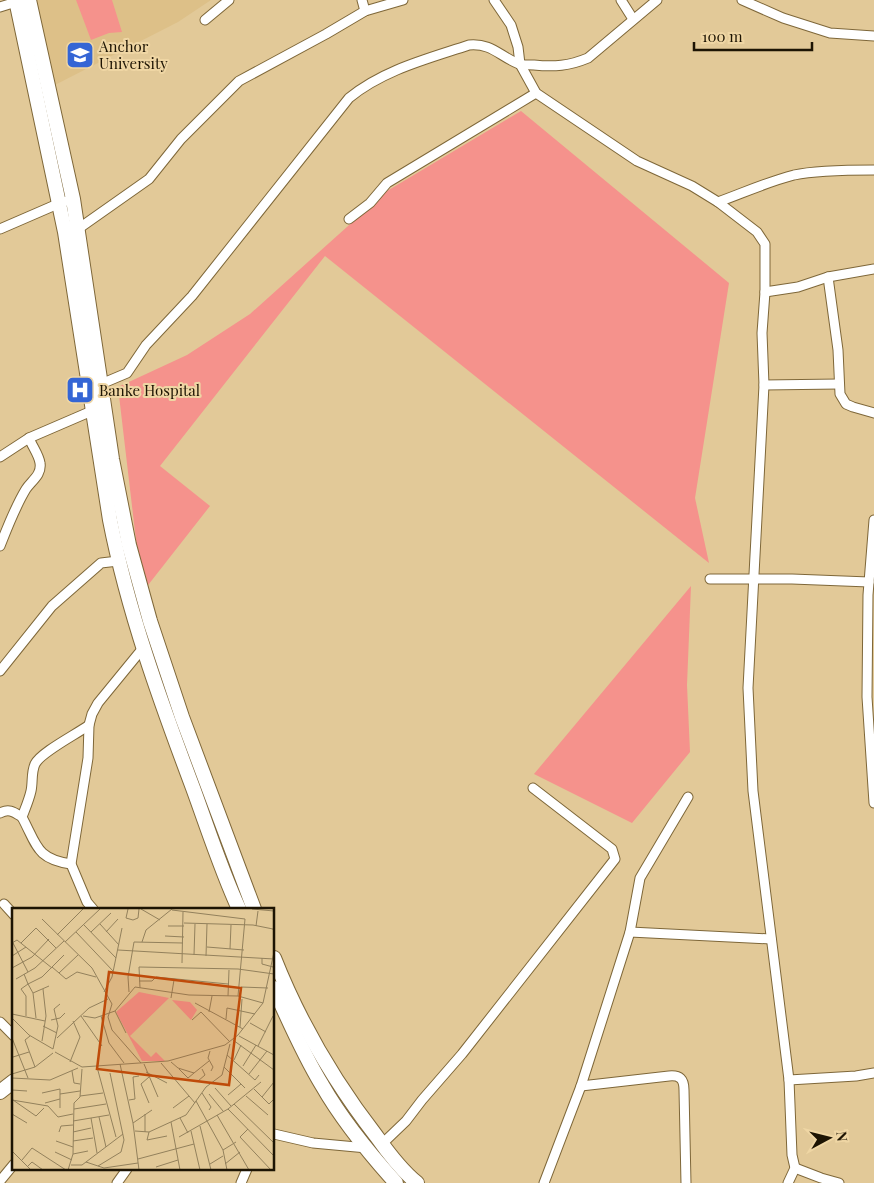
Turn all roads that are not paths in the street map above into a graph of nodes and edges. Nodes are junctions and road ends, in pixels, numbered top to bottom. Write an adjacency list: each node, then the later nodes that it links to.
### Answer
1 (230, 0): 12 (street)
2 (362, 0): 10 (street)
3 (403, 0): 10 (street)
4 (494, 0): 14 (street)
5 (621, 0): 11 (street)
6 (657, 0): 11 (street)
7 (742, 0): 13 (street)
8 (20, 1): 9 (street); 17 (street)
9 (0, 7)
10 (365, 11): 21 (street)
11 (633, 19): 14 (street)
12 (205, 20)
13 (874, 36)
14 (520, 64): 15 (street); 25 (street)
15 (536, 93): 18 (street); 19 (street)
16 (874, 170): 18 (street)
17 (66, 201): 20 (street); 21 (street); 28 (street)
18 (718, 202): 24 (street)
19 (349, 219)
20 (0, 229)
21 (78, 229): 25 (street)
22 (874, 269): 23 (street)
23 (828, 277): 24 (street); 26 (street)
24 (765, 292): 27 (street)
25 (102, 384): 52 (street)
26 (840, 384): 27 (street); 29 (street)
27 (764, 385): 36 (street)
28 (94, 410): 30 (street); 34 (street)
29 (874, 413)
30 (28, 438): 31 (street); 33 (street)
31 (0, 458)
32 (874, 520): 37 (street)
33 (0, 546)
34 (118, 561): 39 (street); 40 (street)
35 (710, 580): 36 (street)
36 (754, 580): 37 (street); 55 (street)
37 (869, 582): 38 (street)
38 (871, 595): 41 (street)
39 (143, 648): 42 (street); 51 (street)
40 (1, 668)
41 (871, 696): 45 (street)
42 (89, 725): 47 (street); 48 (street)
43 (534, 788): 66 (street)
44 (688, 797): 54 (street)
45 (874, 803)
46 (0, 813): 47 (street)
47 (22, 817): 48 (street)
48 (71, 864): 50 (street)
49 (4, 904): 53 (street)
50 (91, 908)
51 (239, 908)
52 (254, 908)
53 (12, 913)
54 (630, 932): 55 (street); 63 (street)
55 (771, 939): 61 (street)
56 (275, 973): 57 (street)
57 (276, 988): 66 (street); 67 (street)
58 (0, 1022): 59 (street)
59 (12, 1034)
60 (874, 1073): 61 (street)
61 (789, 1080): 69 (street)
62 (12, 1083): 64 (street)
63 (581, 1086): 77 (street); 78 (street)
64 (0, 1092)
65 (275, 1134): 67 (street)
66 (382, 1144): 72 (street)
67 (368, 1148): 72 (street)
68 (12, 1166): 73 (street)
69 (794, 1168): 79 (street); 80 (street)
70 (126, 1170): 74 (street)
71 (247, 1170): 75 (street)
72 (401, 1180): 76 (street)
73 (0, 1181)
74 (117, 1183)
75 (241, 1183)
76 (417, 1183)
77 (544, 1183)
78 (686, 1183)
79 (788, 1183)
80 (839, 1183)

